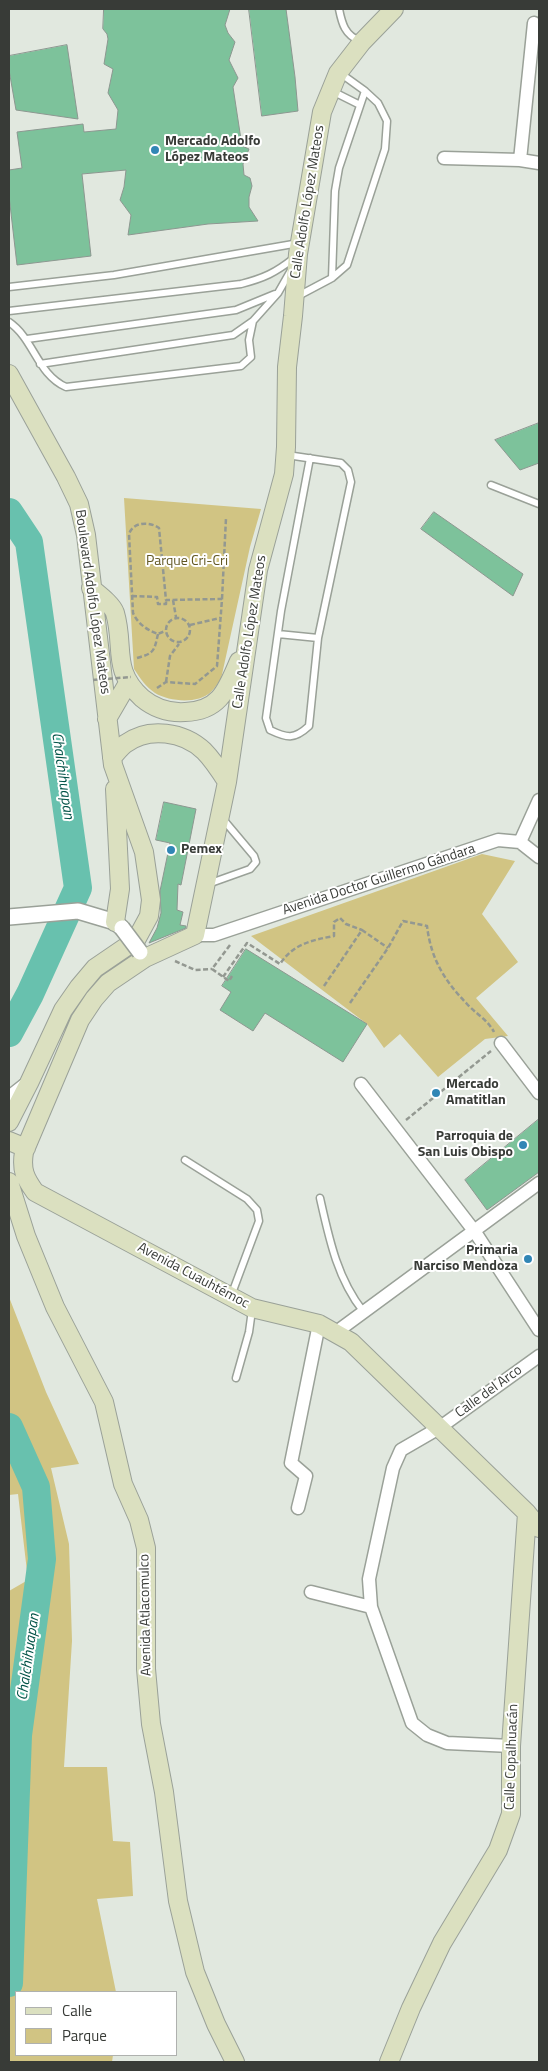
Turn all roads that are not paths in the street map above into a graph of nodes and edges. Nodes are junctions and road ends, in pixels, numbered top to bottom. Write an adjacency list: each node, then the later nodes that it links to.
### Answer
1 (339, 9): 4 (lane)
2 (394, 9): 4 (main road, Calle Adolfo López Mateos)
3 (534, 23): 10 (street)
4 (362, 42): 5 (main road, Calle Adolfo López Mateos)
5 (338, 73): 6 (main road, Calle Adolfo López Mateos); 7 (lane)
6 (331, 90): 8 (lane); 12 (main road, Calle Adolfo López Mateos)
7 (365, 91): 8 (lane); 13 (lane)
8 (360, 105): 13 (lane)
9 (444, 158): 10 (street)
10 (520, 160): 11 (street)
11 (539, 162)
12 (299, 248): 14 (lane); 15 (lane); 16 (main road, Calle Adolfo López Mateos); 17 (lane)
13 (332, 278): 16 (lane)
14 (9, 287)
15 (278, 293): 18 (lane); 20 (lane)
16 (295, 298): 23 (main road, Calle Adolfo López Mateos)
17 (9, 311)
18 (253, 321): 21 (lane); 21 (lane)
19 (9, 322): 20 (lane)
20 (27, 339): 21 (lane)
21 (40, 364)
22 (9, 374): 27 (main road, Boulevard Adolfo López Mateos)
23 (286, 455): 24 (lane); 30 (main road, Calle Adolfo López Mateos)
24 (310, 458): 28 (lane); 29 (lane)
25 (492, 485): 26 (lane)
26 (539, 504)
27 (91, 588): 31 (main road); 32 (main road, Boulevard Adolfo López Mateos)
28 (278, 634): 29 (lane); 29 (lane)
29 (318, 638)
30 (248, 644): 31 (main road); 34 (main road, Calle Adolfo López Mateos)
31 (131, 680): 32 (main road)
32 (107, 719): 33 (main road, Boulevard Adolfo López Mateos)
33 (112, 761): 34 (main road); 41 (main road); 45 (main road)
34 (227, 782): 36 (main road, Calle Adolfo López Mateos)
35 (539, 800): 37 (street)
36 (220, 817): 39 (main road, Calle Adolfo López Mateos); 39 (lane)
37 (520, 842): 38 (street); 42 (street, Avenida Doctor Guillermo Gándara)
38 (539, 857)
39 (207, 884): 42 (main road, Calle Adolfo López Mateos)
40 (9, 917): 41 (street)
41 (114, 923): 43 (street, bridge)
42 (196, 934): 43 (main road)
43 (148, 954): 51 (main road)
44 (501, 1043): 47 (street)
45 (29, 1083): 48 (street); 49 (main road)
46 (361, 1084): 56 (street)
47 (539, 1093)
48 (9, 1099)
49 (9, 1122)
50 (9, 1141): 51 (main road)
51 (26, 1148): 57 (main road, Avenida Cuauhtémoc)
52 (186, 1160): 57 (lane)
53 (9, 1182): 72 (main road, Avenida Atlacomulco)
54 (539, 1183): 56 (street)
55 (320, 1198): 59 (lane)
56 (475, 1232): 59 (street); 61 (street)
57 (230, 1297): 58 (main road, Avenida Cuauhtémoc)
58 (252, 1308): 60 (main road, Avenida Cuauhtémoc); 64 (lane)
59 (363, 1311): 62 (street)
60 (319, 1324): 62 (main road, Avenida Cuauhtémoc); 66 (street)
61 (539, 1330)
62 (335, 1333): 65 (main road, Avenida Cuauhtémoc)
63 (539, 1356): 65 (street, Calle del Arco)
64 (236, 1378)
65 (439, 1428): 67 (main road, Avenida Cuauhtémoc); 70 (street, Calle del Arco)
66 (298, 1508)
67 (528, 1513): 68 (main road, Avenida Cuauhtémoc); 71 (main road, Calle Copalhuacán)
68 (539, 1528)
69 (311, 1592): 70 (street)
70 (371, 1607): 71 (street, Calle del Arco)
71 (511, 1746): 73 (main road, Calle Copalhuacán)
72 (235, 2062)
73 (389, 2062)

